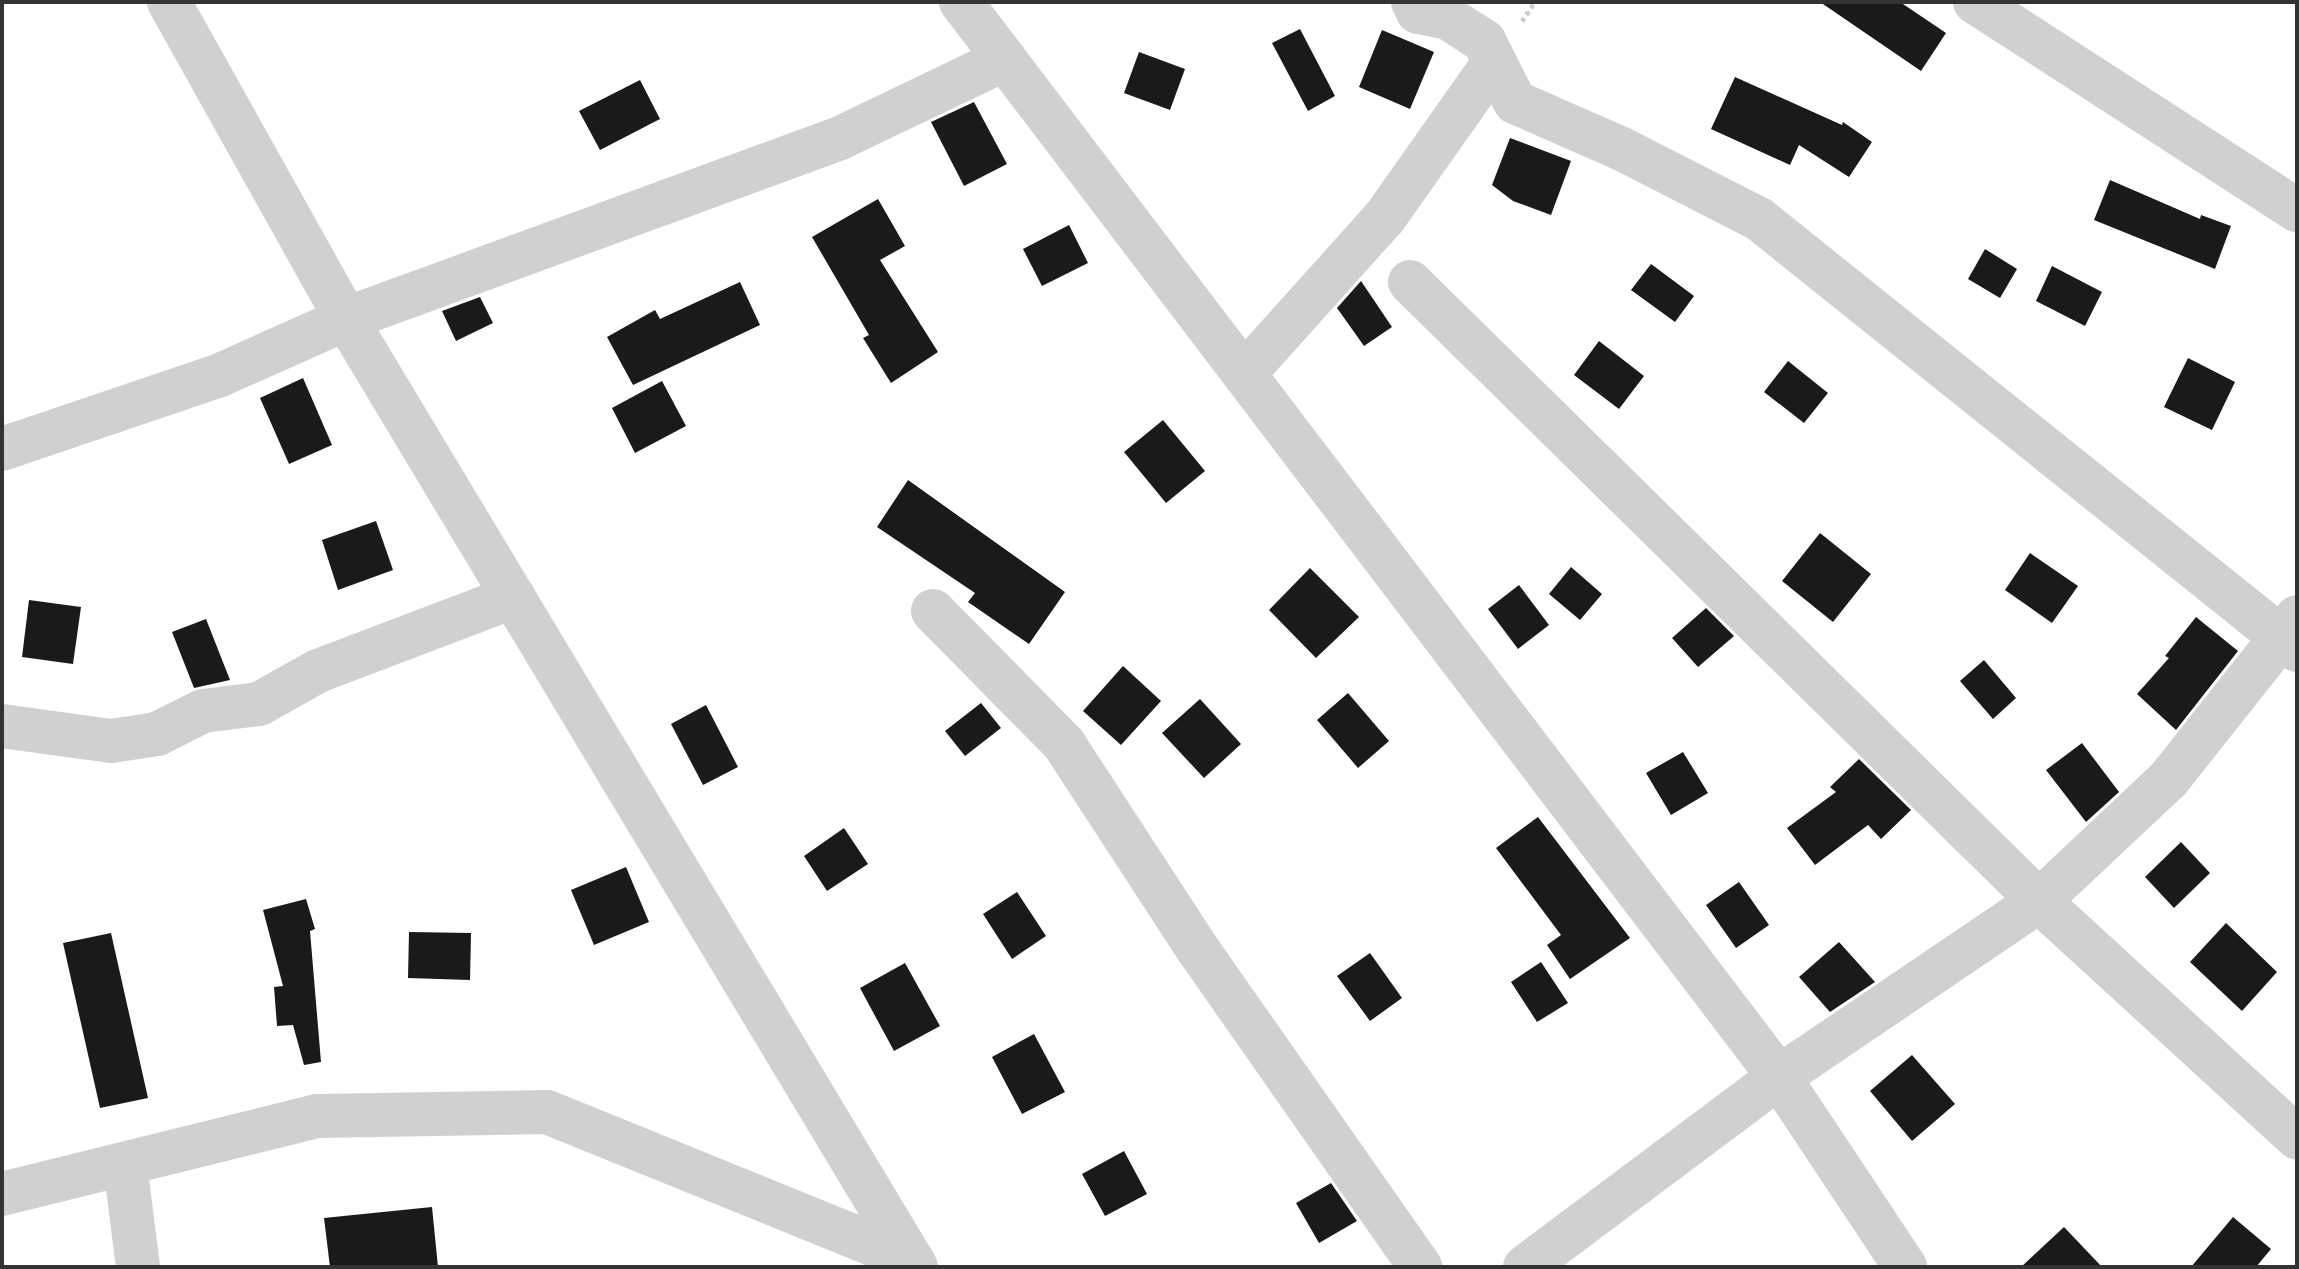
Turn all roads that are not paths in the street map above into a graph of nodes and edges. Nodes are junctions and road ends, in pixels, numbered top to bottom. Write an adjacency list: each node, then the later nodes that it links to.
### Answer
1 (961, 2): 5 (street)
2 (1413, 2): 6 (street)
3 (1975, 2): 7 (street)
4 (188, 8): 9 (street)
5 (1005, 59): 9 (street); 10 (street)
6 (1493, 64): 10 (street); 14 (street)
7 (2297, 210)
8 (1410, 282): 16 (street)
9 (346, 319): 11 (street); 12 (street)
10 (1244, 374): 17 (street)
11 (2, 449)
12 (513, 597): 15 (street); 21 (street)
13 (933, 611): 23 (street)
14 (2292, 635): 16 (street)
15 (2, 726)
16 (2039, 901): 17 (street); 18 (street)
17 (1779, 1077): 24 (street); 25 (street)
18 (2297, 1137)
19 (125, 1164): 20 (street); 21 (street); 22 (street)
20 (2, 1194)
21 (914, 1264)
22 (138, 1267)
23 (1420, 1267)
24 (1525, 1267)
25 (1905, 1267)

